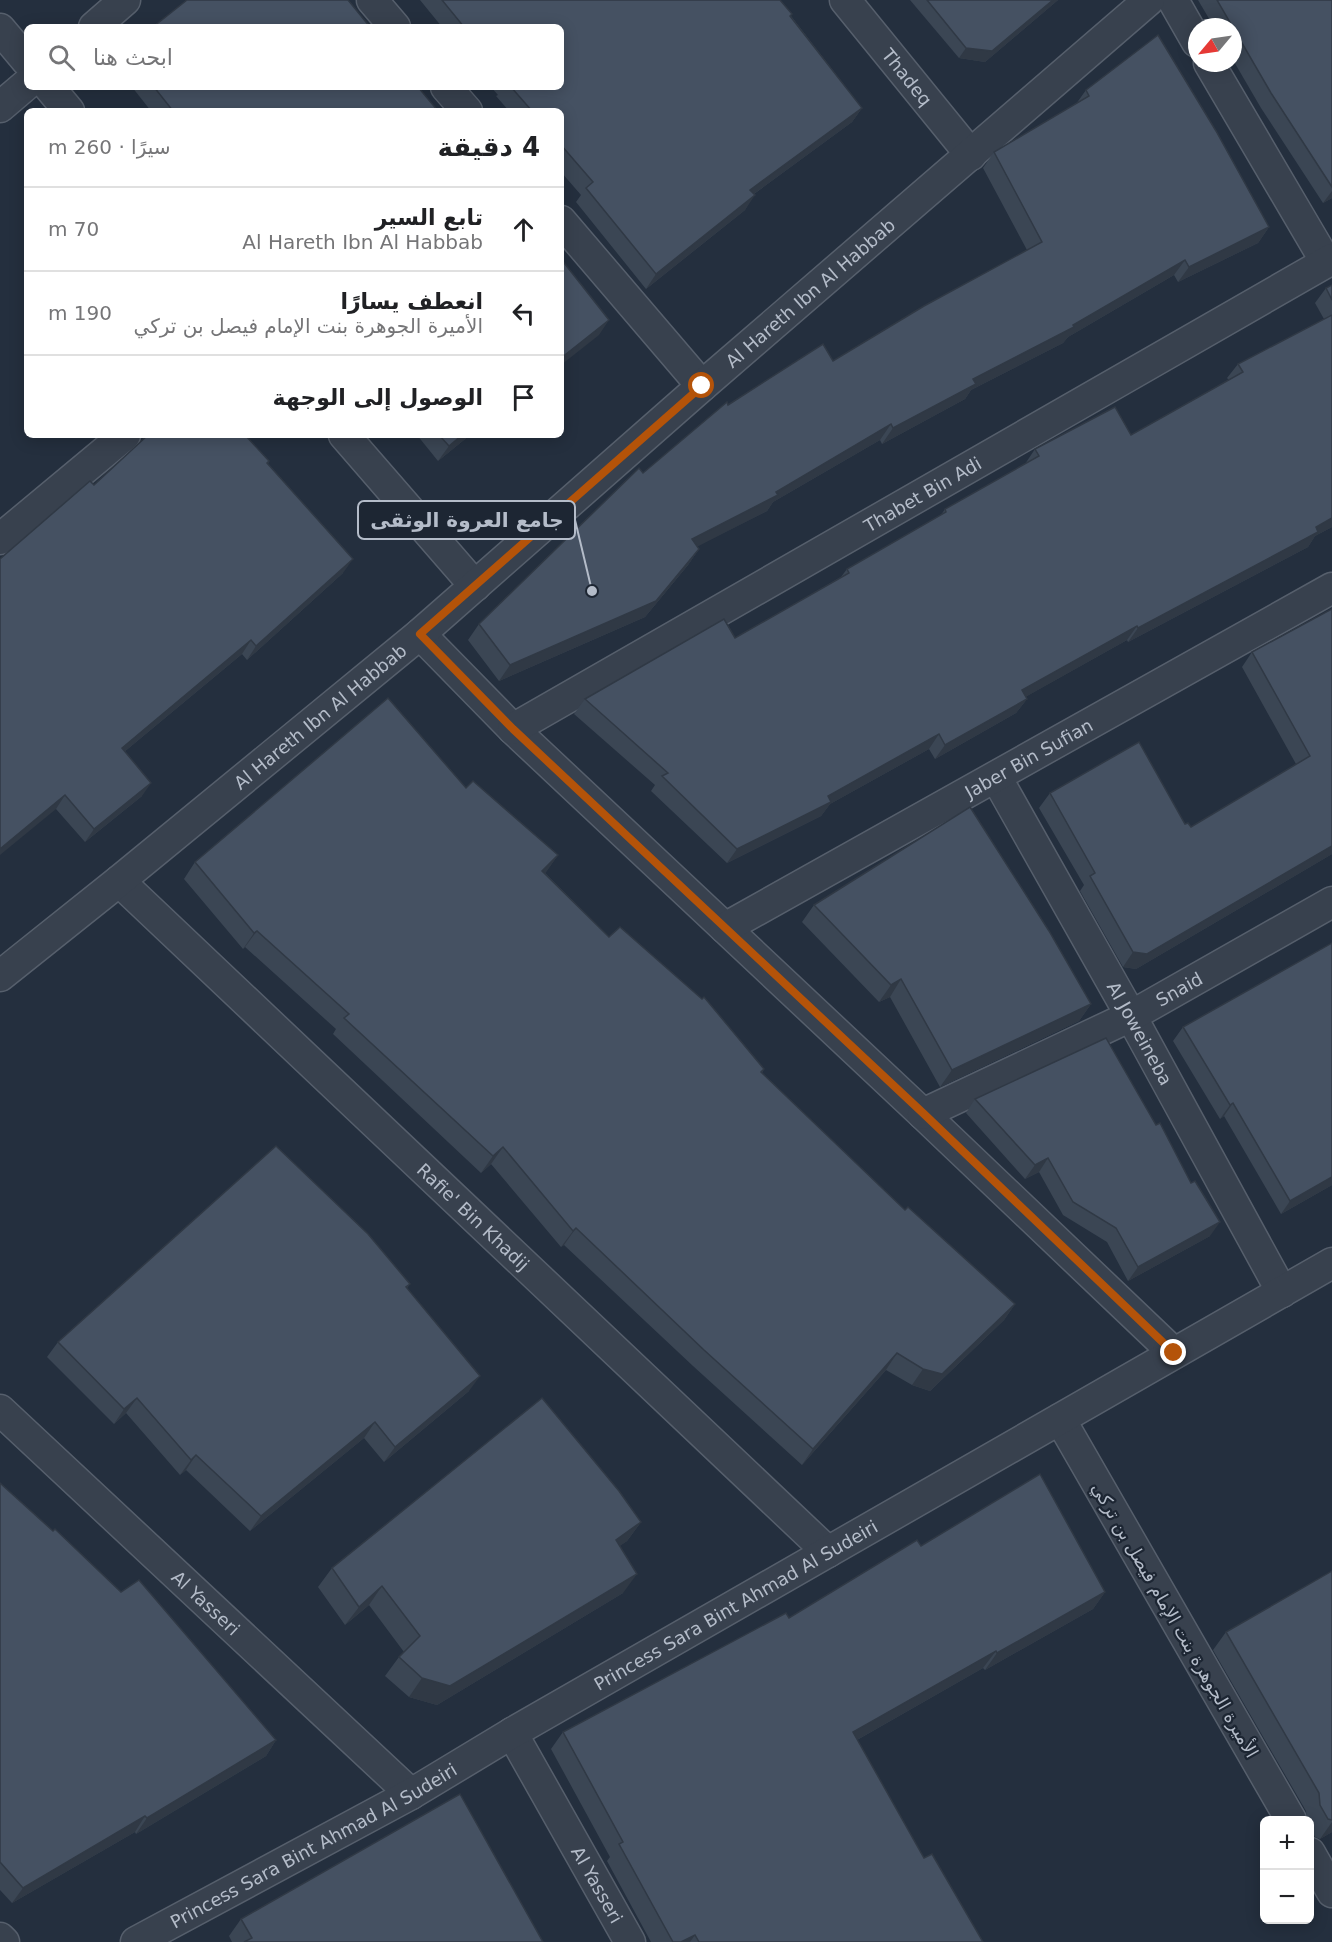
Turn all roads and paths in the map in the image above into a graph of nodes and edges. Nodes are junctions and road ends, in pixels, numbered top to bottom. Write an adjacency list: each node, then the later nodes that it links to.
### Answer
1 (125, 0): 6 (street)
2 (372, 0): 7 (street)
3 (845, 0): 18 (street, Thadeq)
4 (1149, 0): 18 (street, Al Hareth Ibn Al Habbab)
5 (1173, 0): 8 (street)
6 (97, 24)
7 (392, 24)
8 (1188, 26)
9 (0, 29): 10 (street)
10 (24, 58)
11 (1214, 72): 20 (street)
12 (24, 87): 15 (street)
13 (52, 90): 16 (street)
14 (449, 90): 17 (street)
15 (0, 107)
16 (66, 108)
17 (464, 108)
18 (971, 155): 21 (street, Al Hareth Ibn Al Habbab)
19 (564, 225): 21 (street)
20 (1329, 261): 28 (street, Thabet Bin Adi)
21 (702, 386): 25 (street, Al Hareth Ibn Al Habbab)
22 (121, 438): 24 (street)
23 (347, 438): 25 (street)
24 (0, 539)
25 (475, 586): 27 (street, Al Hareth Ibn Al Habbab)
26 (1332, 588): 29 (street, Jaber Bin Sufian)
27 (420, 634): 28 (street); 30 (street, Al Hareth Ibn Al Habbab)
28 (513, 729): 32 (street)
29 (996, 777): 32 (street, Jaber Bin Sufian); 34 (street, Al Joweineba)
30 (119, 881): 33 (street, Al Hareth Ibn Al Habbab); 41 (street, Rafie' Bin Khadij)
31 (1332, 902): 34 (street, Snaid)
32 (725, 928): 35 (street)
33 (0, 976)
34 (1131, 1016): 35 (street, Snaid); 37 (street, Al Joweineba)
35 (924, 1114): 38 (street)
36 (1332, 1263): 37 (street, Princess Sara Bint Ahmad Al Sudeiri)
37 (1282, 1292): 38 (street, Princess Sara Bint Ahmad Al Sudeiri)
38 (1174, 1353): 40 (street, Princess Sara Bint Ahmad Al Sudeiri)
39 (0, 1410): 43 (street, Al Yasseri)
40 (1060, 1419): 41 (street, Princess Sara Bint Ahmad Al Sudeiri); 44 (street, الأميرة الجوهرة بنت الإمام فيصل بن تركي)
41 (828, 1552): 42 (street, Princess Sara Bint Ahmad Al Sudeiri)
42 (512, 1733): 43 (street, Princess Sara Bint Ahmad Al Sudeiri); 50 (street, Al Yasseri)
43 (411, 1794): 49 (street, Princess Sara Bint Ahmad Al Sudeiri)
44 (1288, 1816)
45 (1314, 1860): 46 (street)
46 (1332, 1892)
47 (0, 1938): 48 (street)
48 (4, 1942)
49 (136, 1942)
50 (630, 1942)

